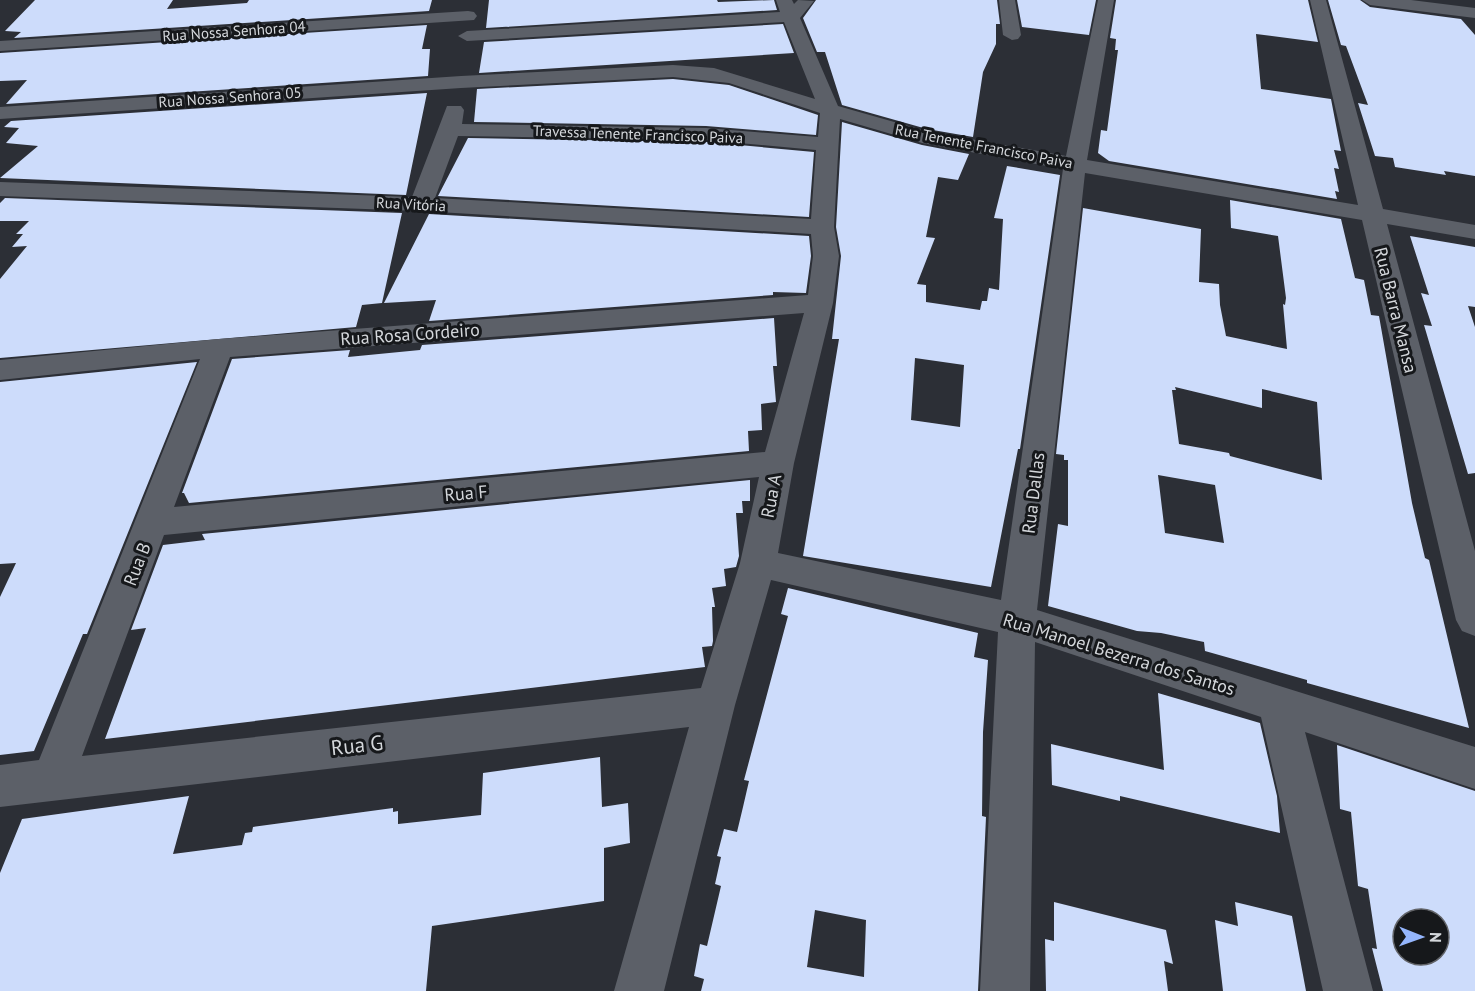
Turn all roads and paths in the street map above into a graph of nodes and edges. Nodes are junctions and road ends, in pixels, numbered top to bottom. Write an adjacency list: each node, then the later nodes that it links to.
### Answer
1 (806, 0): 7 (street)
2 (1007, 0): 9 (street)
3 (1106, 0): 17 (street, Rua Dallas)
4 (1318, 0): 20 (street, Rua Barra Mansa)
5 (1370, 0): 8 (street)
6 (469, 8): 10 (street); 11 (street, Rua Nossa Senhora 04)
7 (788, 8): 10 (street); 13 (street, Rua A)
8 (1475, 13)
9 (1012, 35)
10 (467, 36): 12 (street)
11 (0, 46)
12 (460, 82): 13 (street, Rua Tenente Francisco Paiva); 14 (street, Rua Nossa Senhora 05); 15 (street)
13 (830, 111): 16 (street, Rua A); 17 (street, Rua Tenente Francisco Paiva)
14 (0, 112)
15 (450, 130): 16 (street, Travessa Tenente Francisco Paiva); 19 (street)
16 (827, 144): 21 (street, Rua A)
17 (1075, 165): 20 (street, Rua Tenente Francisco Paiva); 29 (street, Rua Dallas)
18 (0, 189): 19 (street, Rua Vitória)
19 (421, 204): 21 (street, Rua Vitória)
20 (1372, 215): 22 (street, Rua Tenente Francisco Paiva); 30 (street, Rua Barra Mansa)
21 (822, 227): 23 (street, Rua A)
22 (1475, 232)
23 (820, 303): 24 (street, Rua Rosa Cordeiro); 26 (street, Rua A)
24 (219, 348): 25 (street, Rua Rosa Cordeiro); 27 (street, Rua B)
25 (0, 370)
26 (778, 463): 27 (street, Rua F); 28 (street, Rua A)
27 (153, 523): 34 (street, Rua B)
28 (758, 563): 29 (street, Rua Manoel Bezerra dos Santos); 31 (street, Rua A)
29 (1017, 620): 32 (street, Rua Manoel Bezerra dos Santos); 37 (street, Rua Dallas)
30 (1475, 620)
31 (715, 705): 34 (street, Rua G); 36 (street, Rua A)
32 (1278, 705): 33 (street, Rua Manoel Bezerra dos Santos); 38 (street)
33 (1475, 768)
34 (53, 778): 35 (street, Rua G)
35 (0, 786)
36 (639, 991)
37 (1005, 991)
38 (1348, 991)

